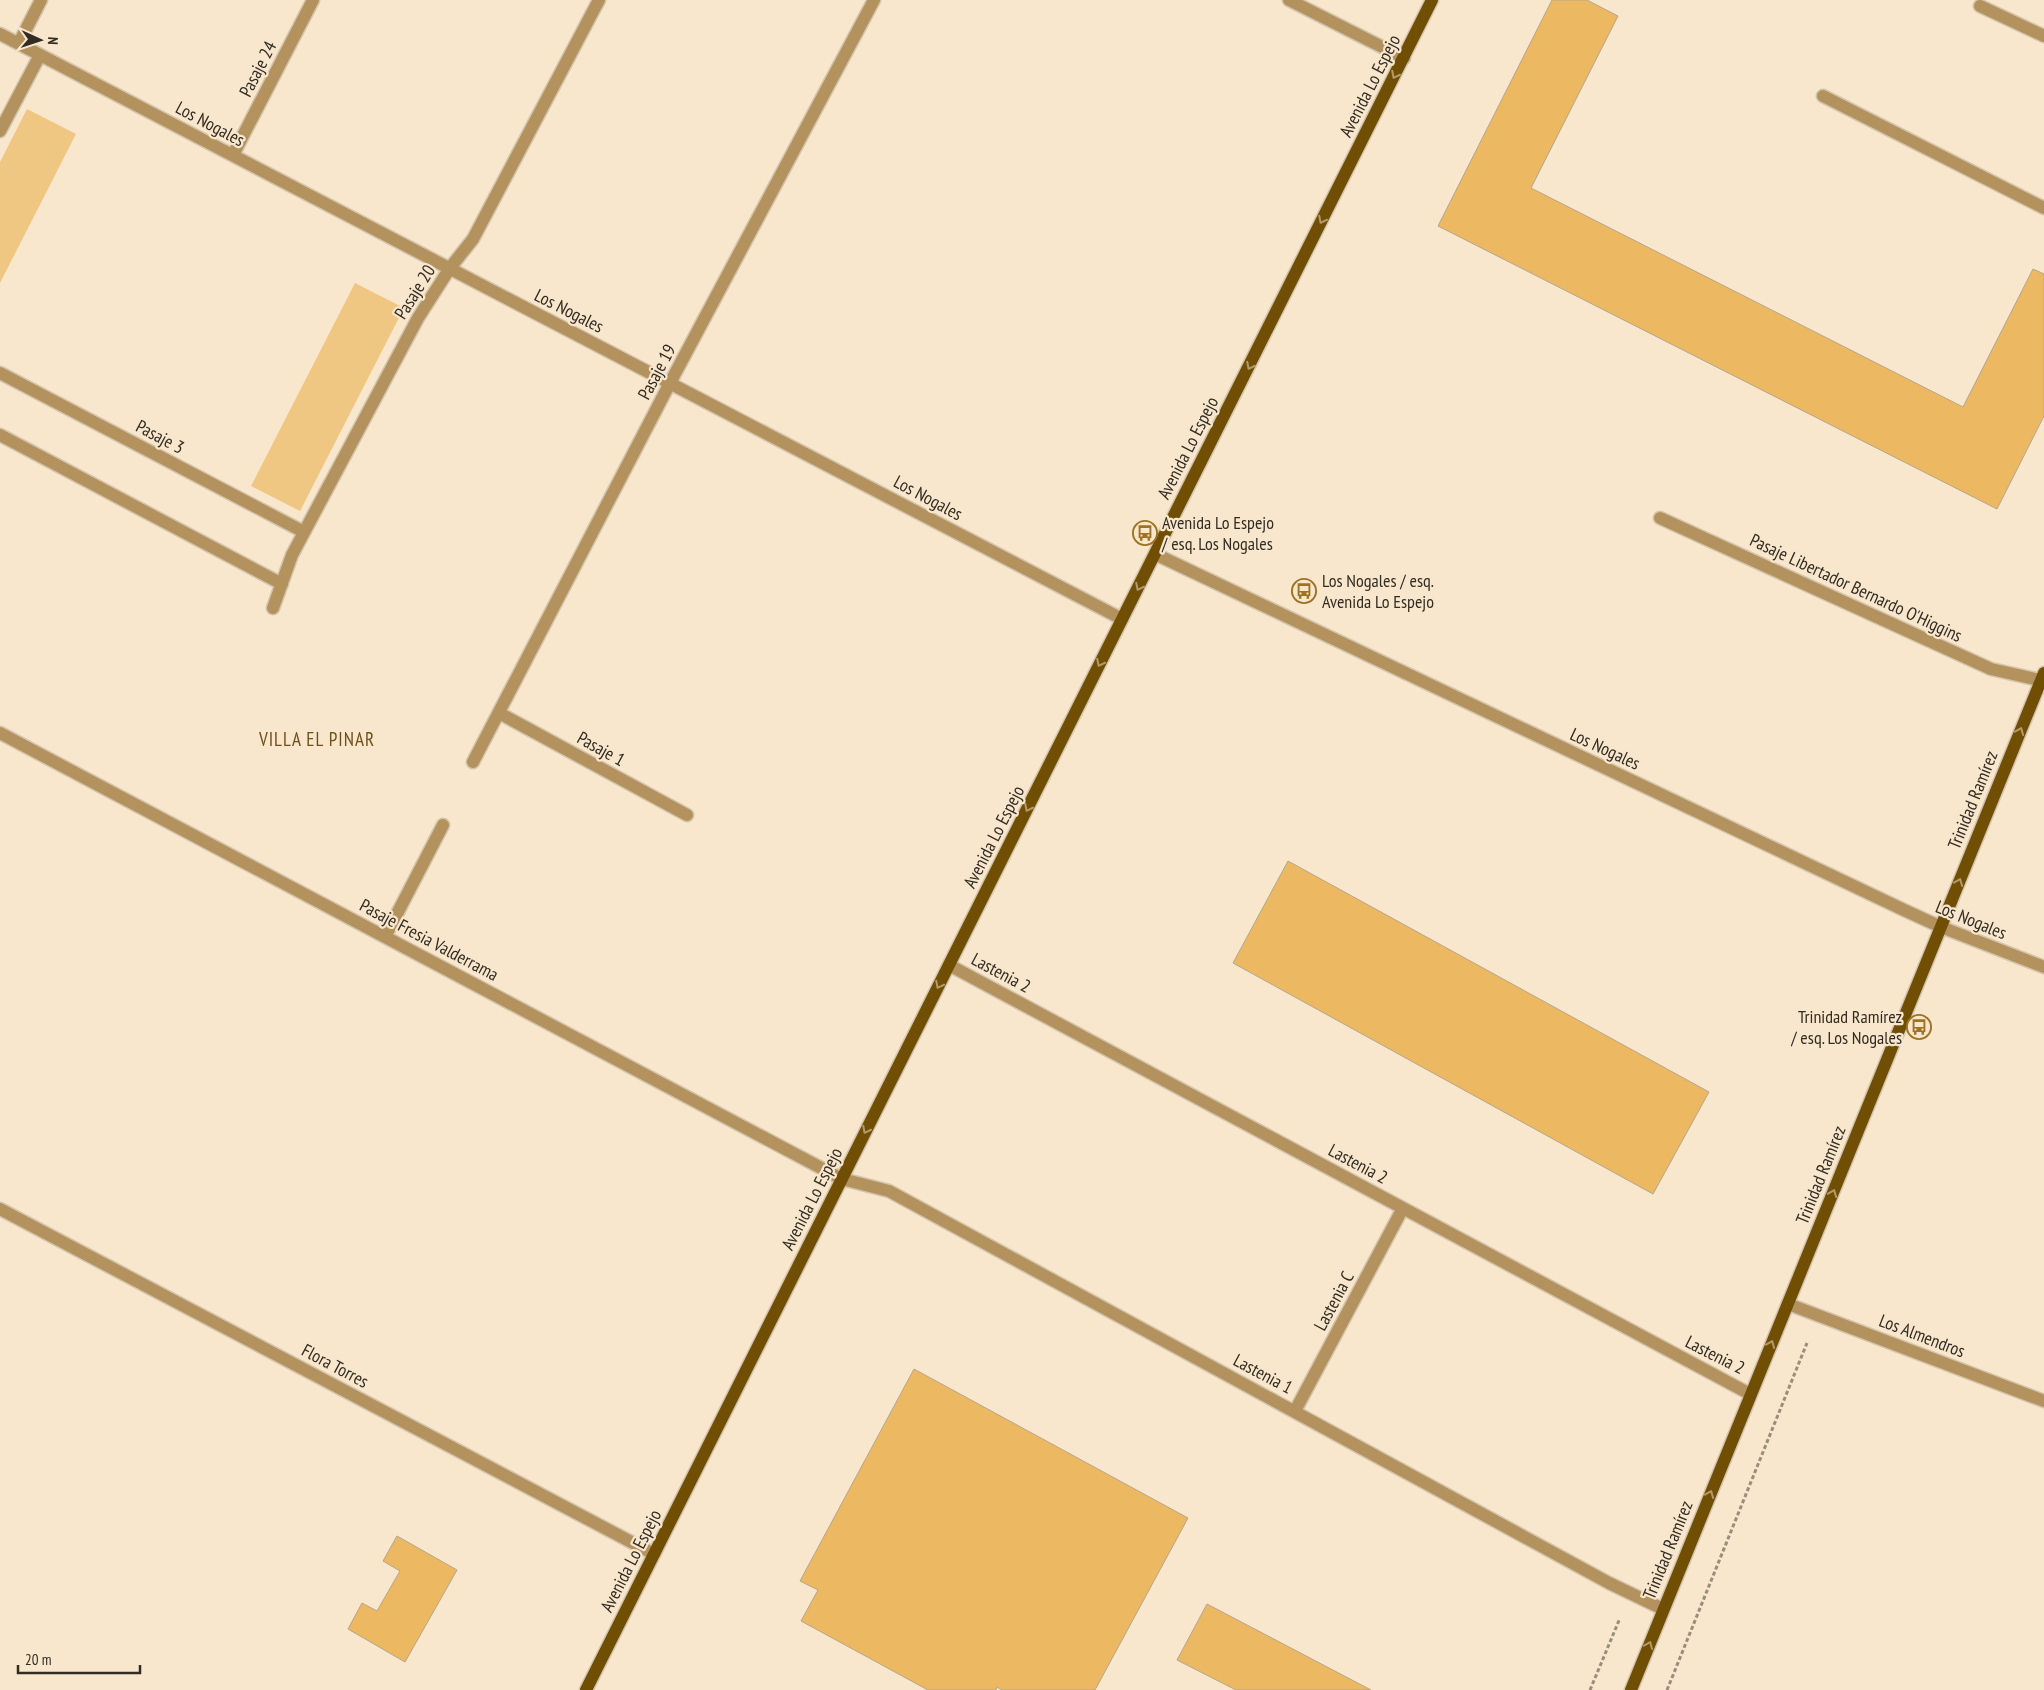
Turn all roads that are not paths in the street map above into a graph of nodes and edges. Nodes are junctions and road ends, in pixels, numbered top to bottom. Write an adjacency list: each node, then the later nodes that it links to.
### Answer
1 (41, 0): 10 (street)
2 (313, 0): 15 (street, Pasaje 24)
3 (599, 0): 17 (street, Pasaje 20)
4 (1289, 0): 12 (street)
5 (1432, 0): 12 (main road, Avenida Lo Espejo)
6 (870, 1): 19 (street, Pasaje 19)
7 (1980, 6): 9 (street)
8 (0, 34): 10 (street, Los Nogales)
9 (2044, 36)
10 (19, 44): 11 (street, Los Nogales)
11 (40, 55): 14 (street); 15 (street, Los Nogales)
12 (1404, 58): 23 (main road, Avenida Lo Espejo, one-way to 23)
13 (1822, 96): 16 (street)
14 (0, 131)
15 (233, 155): 17 (street, Los Nogales)
16 (2044, 208)
17 (450, 268): 19 (street, Los Nogales); 22 (street, Pasaje 20)
18 (0, 373): 22 (street, Pasaje 3)
19 (670, 383): 26 (street, Los Nogales); 28 (street, Pasaje 19)
20 (0, 435): 24 (street)
21 (1660, 518): 27 (street, Pasaje Libertador Bernardo O'Higgins)
22 (304, 532): 24 (street, Pasaje 20)
23 (1155, 554): 26 (main road, Avenida Lo Espejo, one-way to 26); 33 (street, Los Nogales)
24 (282, 584): 25 (street, Pasaje 20)
25 (273, 608)
26 (1122, 619): 35 (main road, Avenida Lo Espejo, one-way to 35)
27 (2043, 678): 33 (main road, Trinidad Ramírez, one-way to 27)
28 (499, 713): 30 (street, Pasaje 19); 31 (street, Pasaje 1)
29 (0, 732): 34 (street, Pasaje Fresia Valderrama)
30 (473, 762)
31 (687, 815)
32 (444, 825): 34 (street)
33 (1941, 927): 36 (street, Los Nogales); 40 (main road, Trinidad Ramírez, one-way to 33)
34 (385, 937): 37 (street, Pasaje Fresia Valderrama)
35 (949, 965): 37 (main road, Avenida Lo Espejo, one-way to 37); 38 (street, Lastenia 2)
36 (2044, 967)
37 (842, 1179): 43 (street, Lastenia 1); 44 (main road, Avenida Lo Espejo)
38 (1403, 1208): 41 (street, Lastenia 2); 43 (street, Lastenia C)
39 (0, 1209): 44 (street, Flora Torres)
40 (1788, 1304): 41 (main road, Trinidad Ramírez, one-way to 40); 42 (street, Los Almendros)
41 (1750, 1394): 45 (main road, Trinidad Ramírez, one-way to 41)
42 (2044, 1401)
43 (1295, 1411): 45 (street, Lastenia 1)
44 (654, 1554): 46 (main road, Avenida Lo Espejo)
45 (1663, 1609): 47 (main road, Trinidad Ramírez, one-way to 45)
46 (586, 1690)
47 (1631, 1690)

